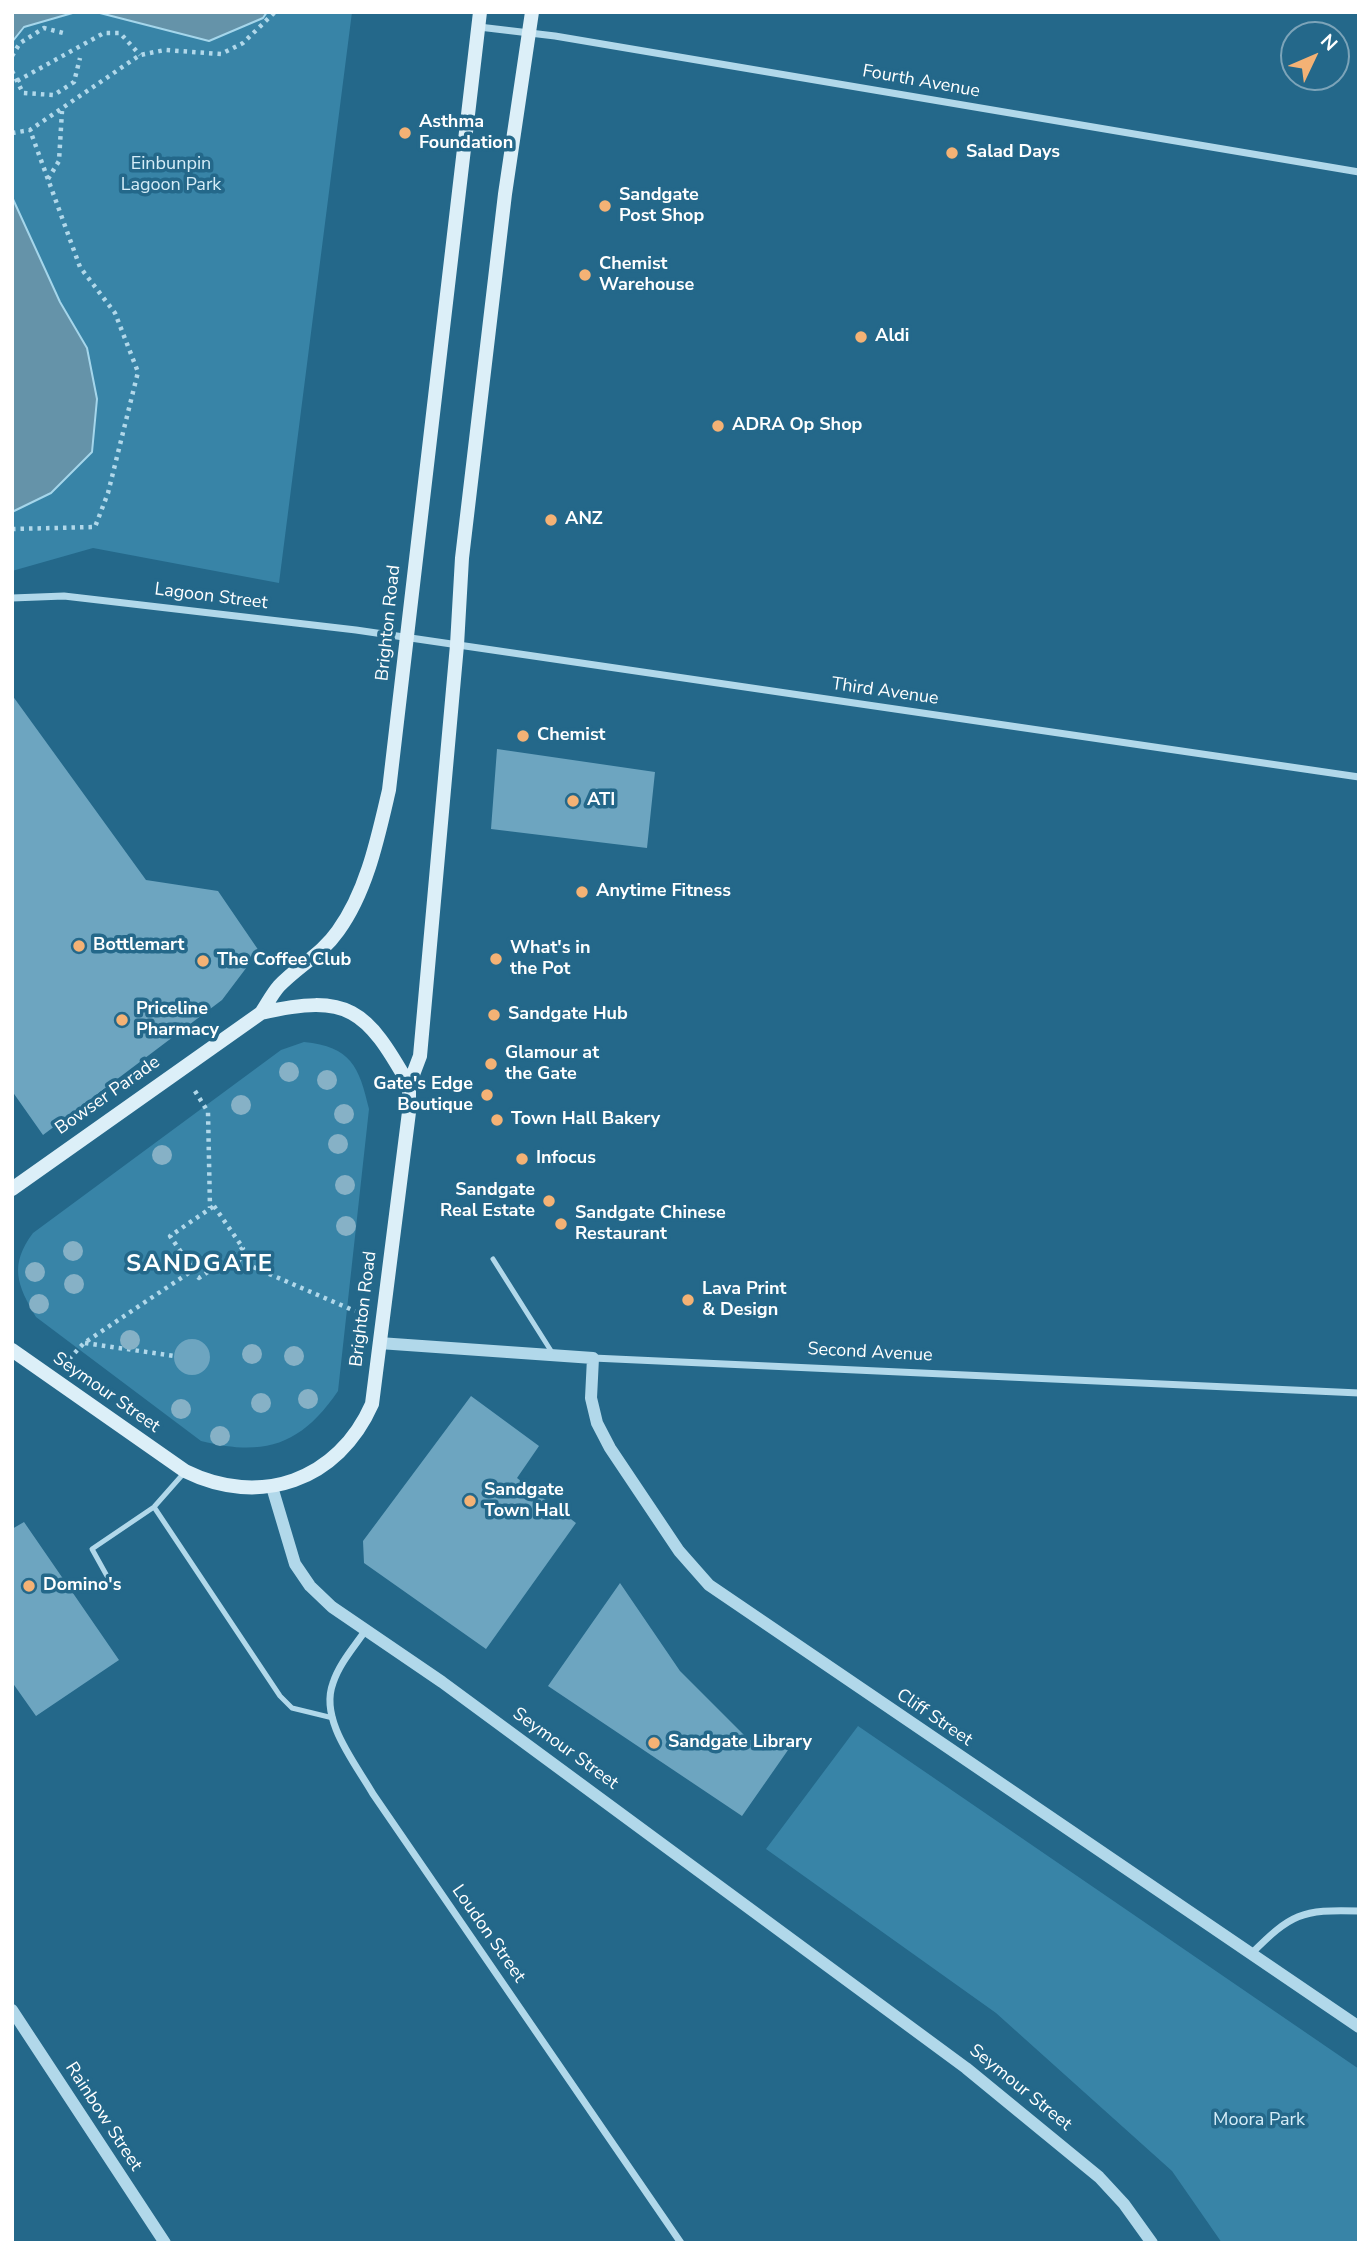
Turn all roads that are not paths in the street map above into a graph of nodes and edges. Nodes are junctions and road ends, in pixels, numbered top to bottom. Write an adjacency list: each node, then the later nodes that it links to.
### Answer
1 (532, 12): 3 (main road, Brighton Road)
2 (479, 20): 3 (street, Fourth Avenue); 6 (main road, Brighton Road)
3 (529, 33): 4 (street, Fourth Avenue); 7 (main road, Brighton Road)
4 (1359, 172)
5 (12, 598): 6 (street, Lagoon Street)
6 (406, 638): 7 (street, Third Avenue); 9 (main road, Brighton Road)
7 (457, 645): 8 (street, Third Avenue); 10 (main road, Brighton Road)
8 (1359, 777)
9 (261, 1013): 10 (main road); 11 (main road, Bowser Parade)
10 (409, 1085): 13 (main road, Brighton Road)
11 (12, 1189)
12 (493, 1259): 15 (lane)
13 (379, 1343): 15 (street, Second Avenue); 19 (main road, Brighton Road)
14 (12, 1350): 18 (main road, Seymour Street)
15 (555, 1356): 16 (street, Second Avenue)
16 (593, 1358): 17 (street, Second Avenue); 25 (street, Cliff Street)
17 (1359, 1393)
18 (185, 1471): 19 (main road, Seymour Street); 20 (lane)
19 (272, 1487): 22 (street, Seymour Street)
20 (154, 1507): 21 (lane); 23 (lane)
21 (112, 1585)
22 (365, 1631): 23 (street, Loudon Street); 30 (street, Seymour Street)
23 (334, 1718): 29 (street, Loudon Street)
24 (1359, 1911): 25 (street)
25 (1251, 1954): 27 (street, Cliff Street)
26 (12, 2010): 28 (street, Rainbow Street)
27 (1359, 2027)
28 (165, 2243)
29 (681, 2243)
30 (1152, 2243)

